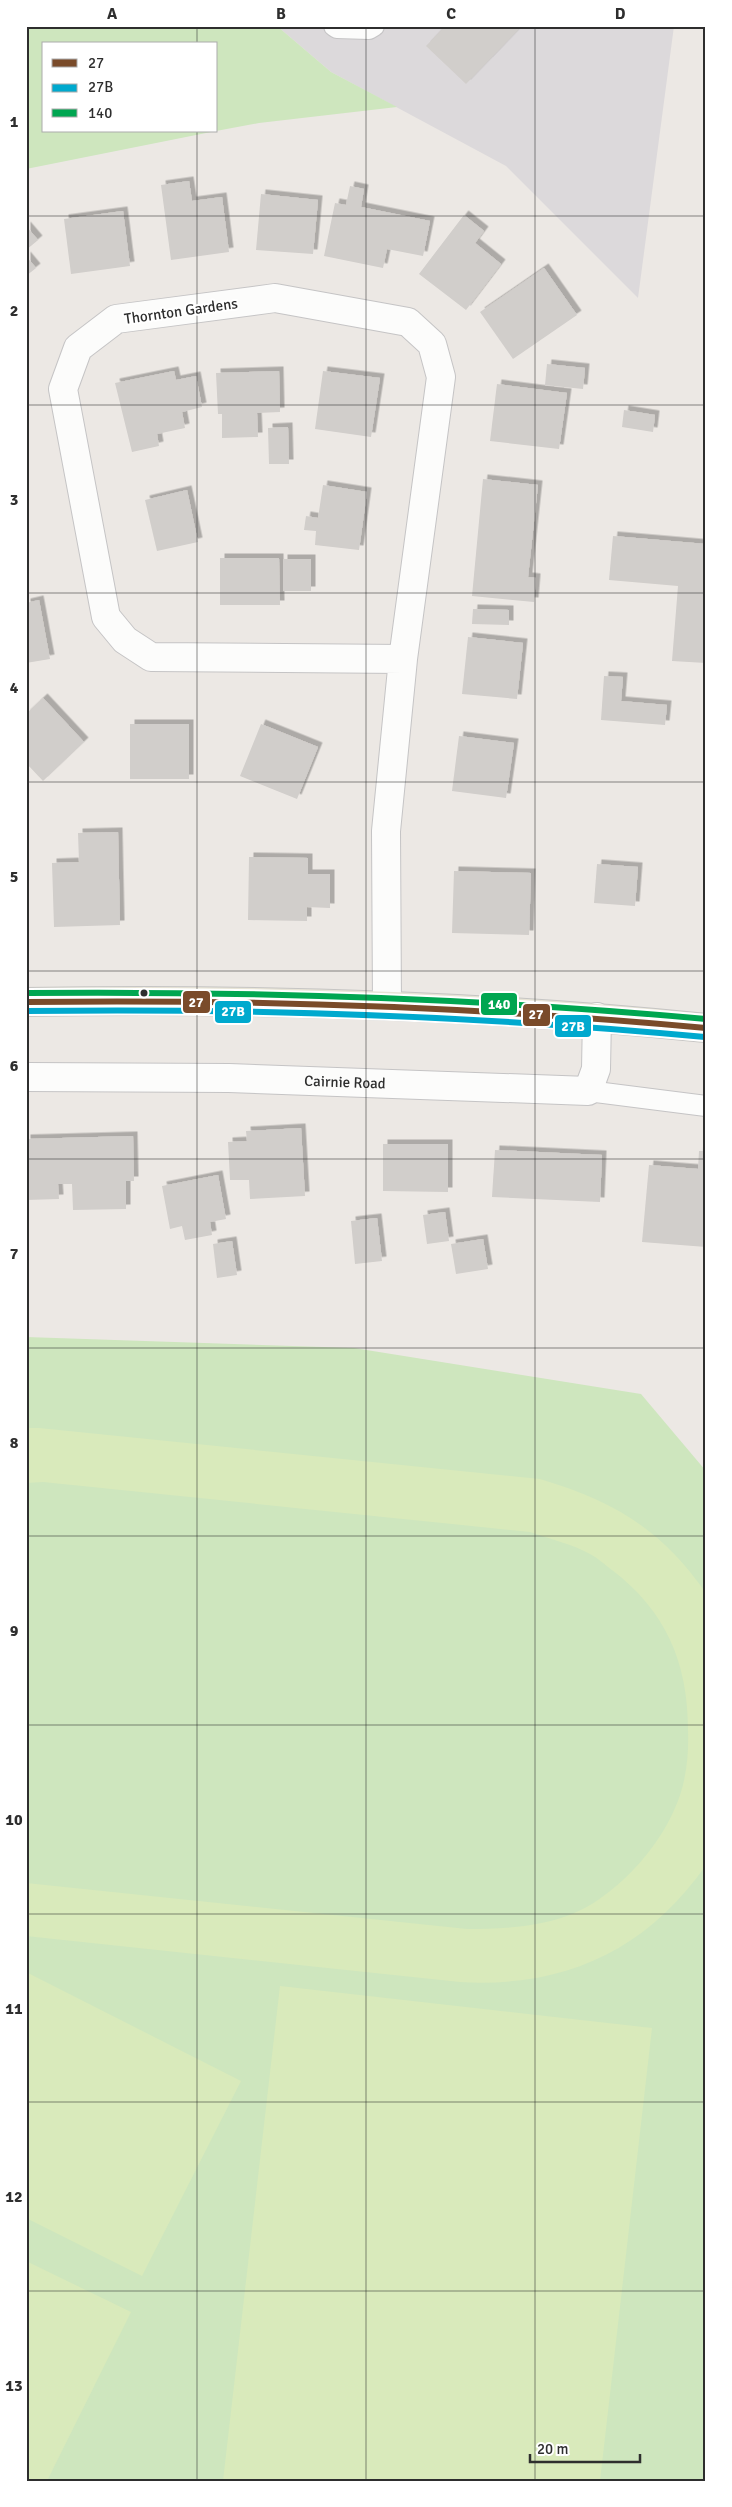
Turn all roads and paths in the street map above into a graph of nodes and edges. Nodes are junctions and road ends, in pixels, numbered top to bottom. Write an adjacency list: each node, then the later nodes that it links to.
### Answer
1 (334, 26): 2 (lane)
2 (374, 26)
3 (403, 659): 3 (street, Thornton Gardens); 5 (street, Thornton Gardens)
4 (26, 1002): 5 (main road)
5 (388, 1006): 6 (main road)
6 (597, 1017): 7 (main road); 9 (street)
7 (706, 1028)
8 (26, 1077): 9 (street, Cairnie Road)
9 (588, 1091): 10 (lane)
10 (706, 1106)

